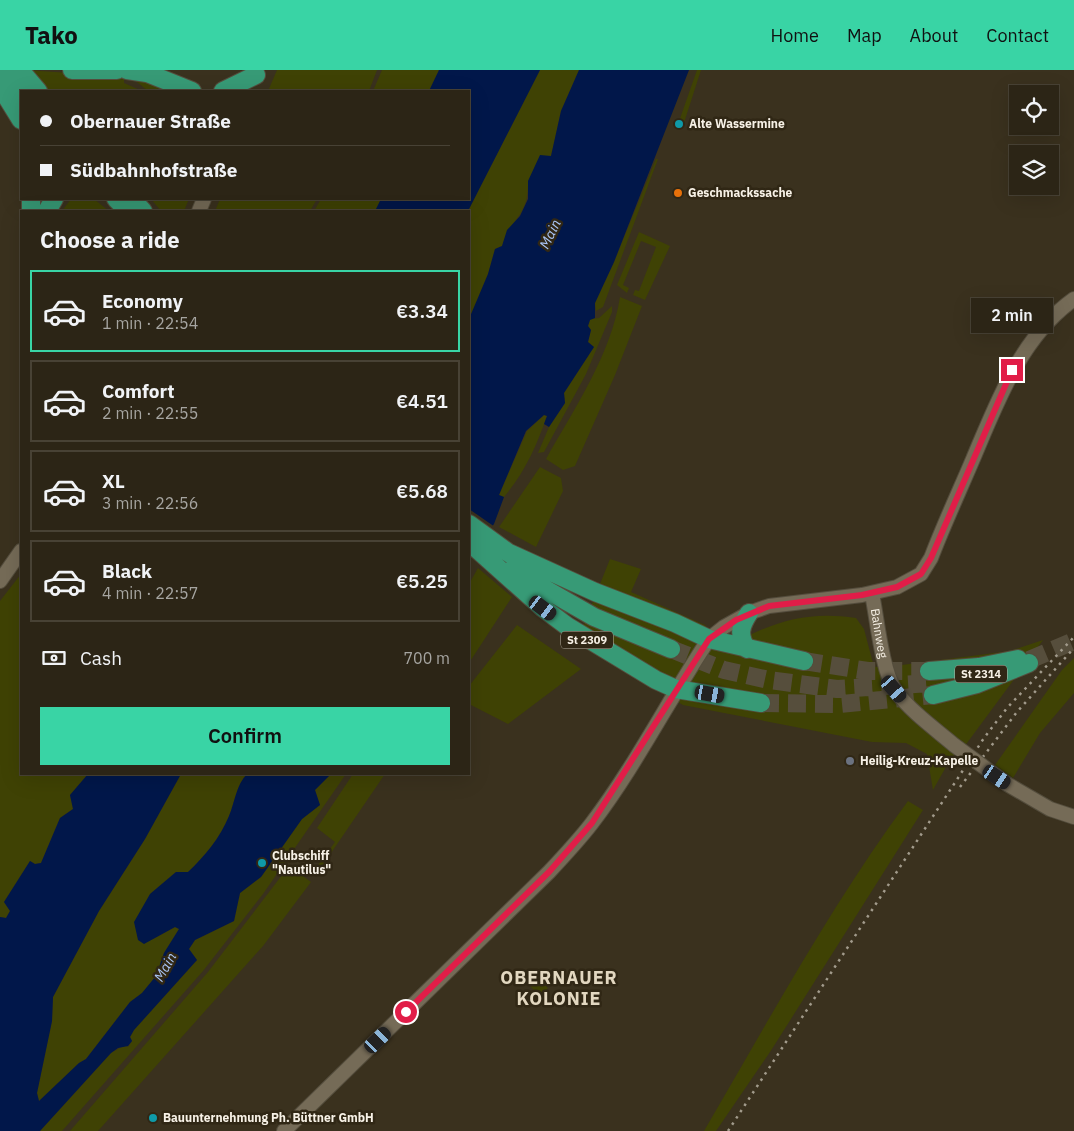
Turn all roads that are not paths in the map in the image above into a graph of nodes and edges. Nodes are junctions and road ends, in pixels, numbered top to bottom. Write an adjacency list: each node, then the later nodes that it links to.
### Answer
1 (1, 70): 11 (highway)
2 (20, 70): 8 (highway)
3 (72, 70): 4 (highway)
4 (117, 70)
5 (127, 70): 9 (highway)
6 (254, 79): 10 (highway)
7 (0, 86): 12 (highway)
8 (37, 90)
9 (190, 90)
10 (226, 90)
11 (20, 93)
12 (20, 117)
13 (117, 200): 15 (highway)
14 (133, 200): 16 (highway)
15 (127, 210)
16 (143, 210)
17 (1074, 299): 24 (street)
18 (470, 525): 21 (highway)
19 (470, 543): 22 (highway, St 2309)
20 (20, 552): 23 (street)
21 (507, 552): 26 (highway); 27 (highway)
22 (487, 557): 26 (highway); 33 (highway, St 2309)
23 (0, 581)
24 (872, 594): 25 (street); 35 (street, Bahnweg, bridge)
25 (749, 613): 27 (street); 29 (highway)
26 (624, 629): 28 (highway)
27 (719, 636): 29 (highway); 33 (street)
28 (671, 649)
29 (747, 649): 31 (highway)
30 (1029, 660): 32 (highway, St 2314)
31 (804, 661)
32 (931, 683)
33 (676, 689): 34 (highway); 36 (street)
34 (761, 703)
35 (1074, 817)
36 (284, 1131)

